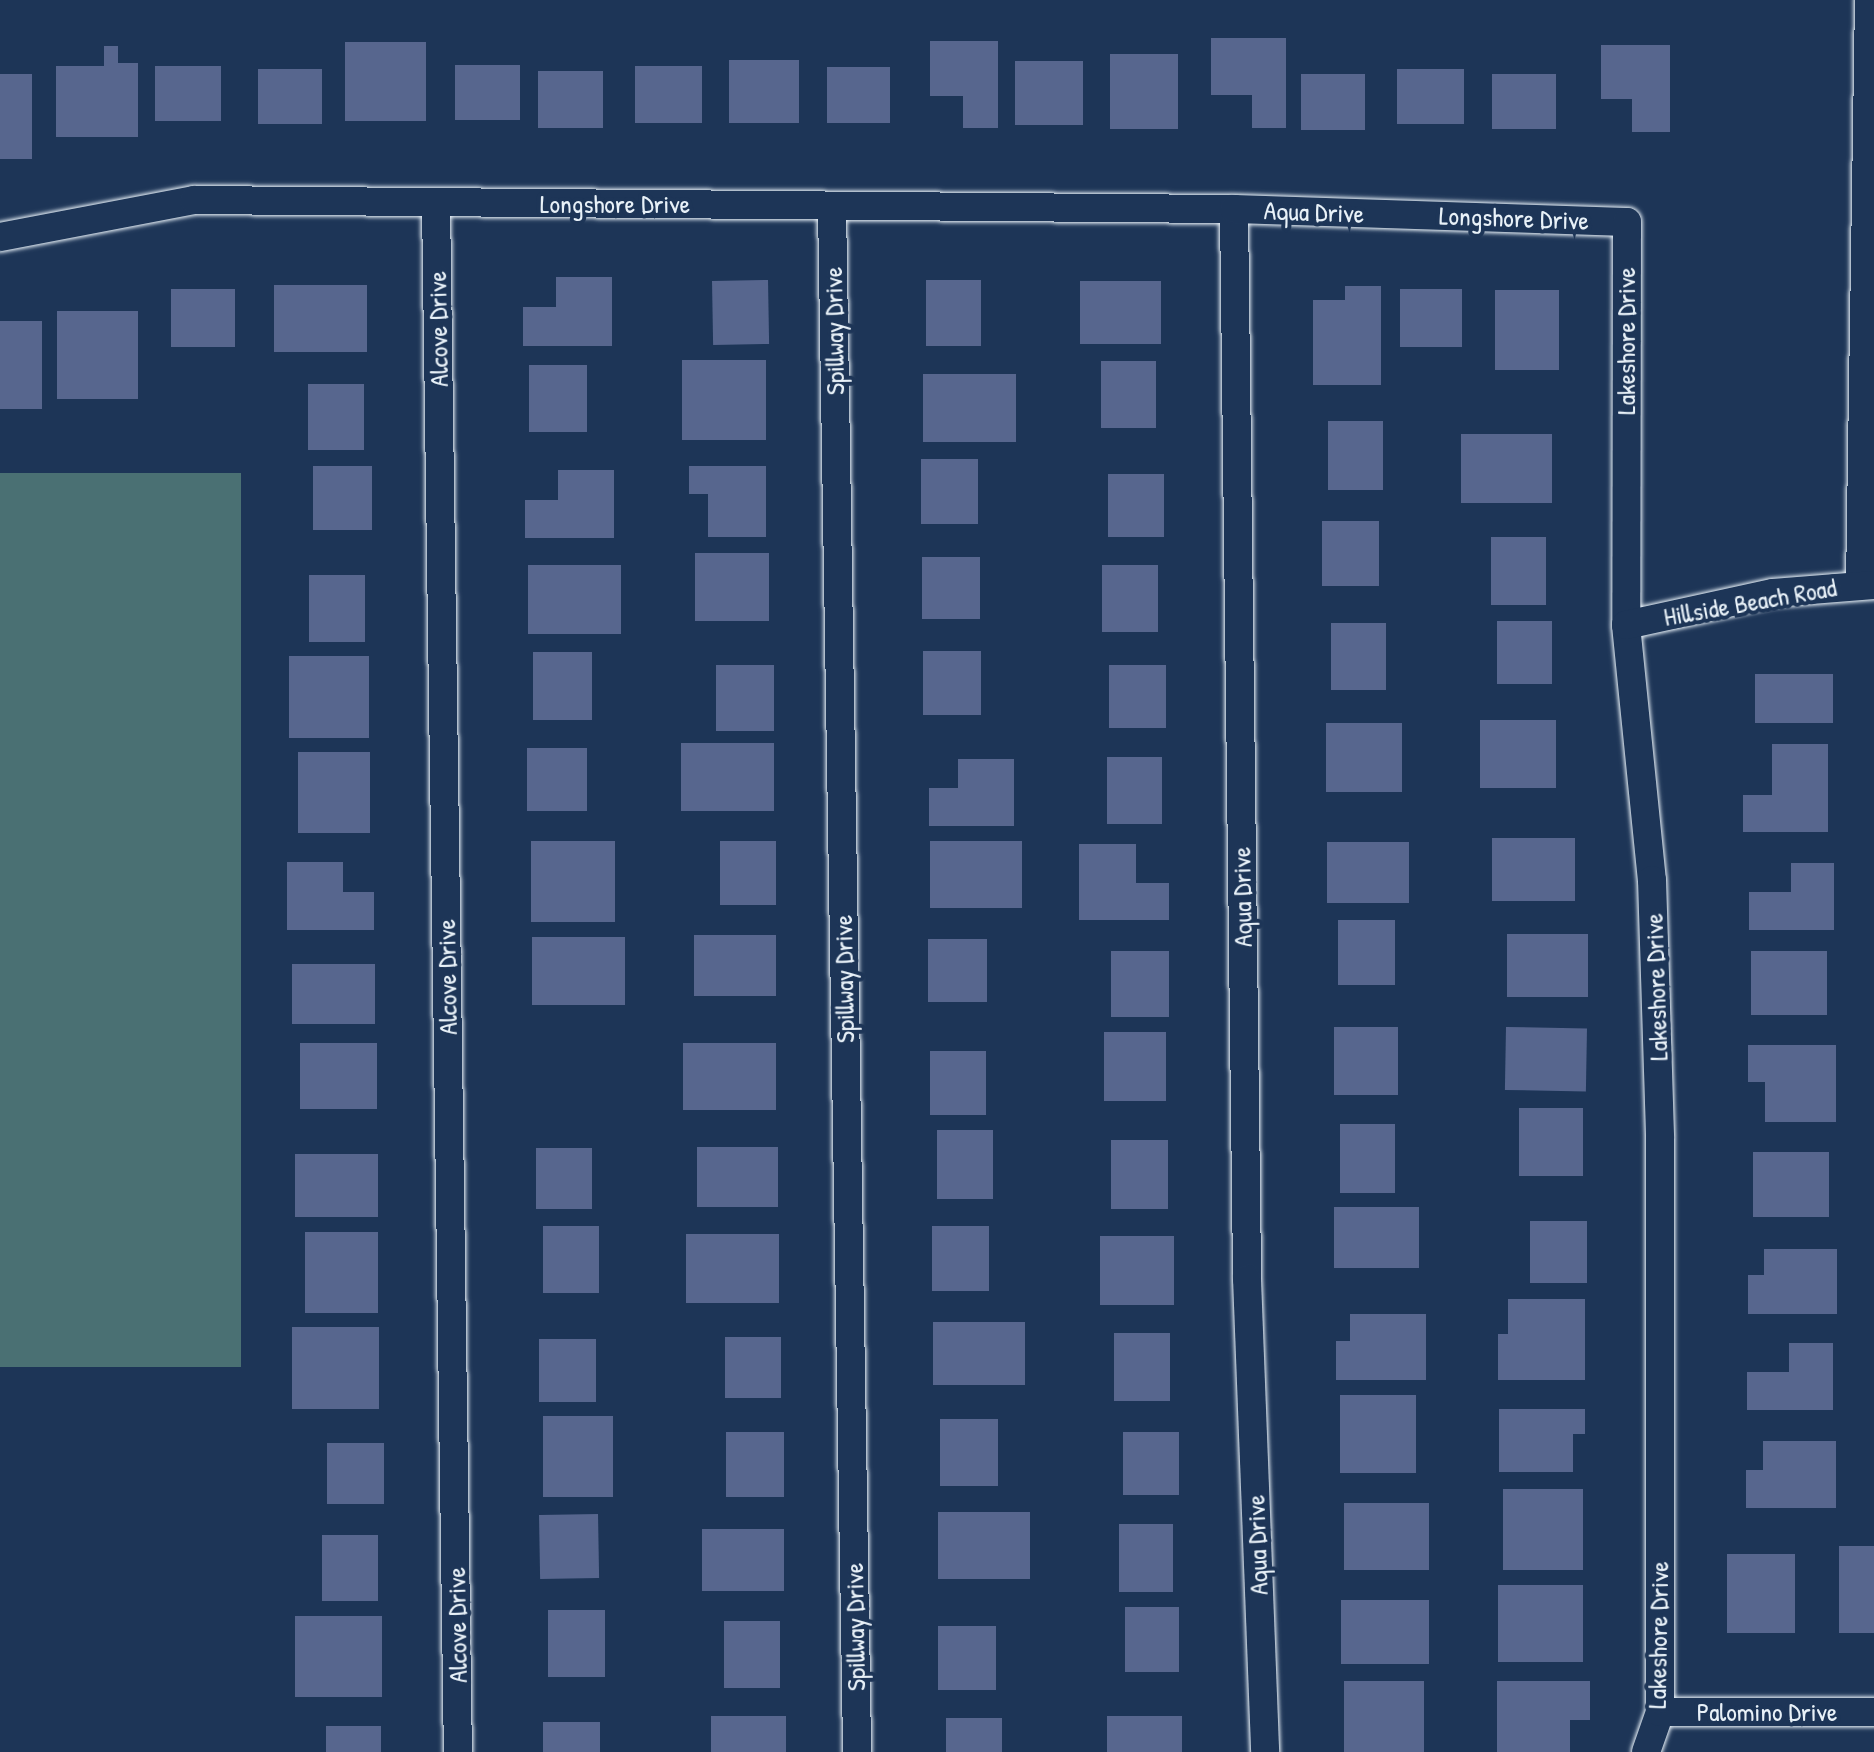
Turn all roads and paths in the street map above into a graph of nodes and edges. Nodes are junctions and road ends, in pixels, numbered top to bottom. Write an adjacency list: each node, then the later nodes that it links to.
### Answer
1 (1869, 0): 2 (street)
2 (1870, 145): 9 (street)
3 (436, 203): 4 (street, Longshore Drive); 8 (street, Longshore Drive); 13 (street, Alcove Drive)
4 (832, 206): 5 (street, Longshore Drive); 14 (street, Spillway Drive)
5 (1234, 209): 6 (street, Aqua Drive); 15 (street, Aqua Drive)
6 (1401, 215): 7 (street, Longshore Drive)
7 (1627, 222): 10 (street, Lakeshore Drive)
8 (0, 237)
9 (1867, 585): 10 (street, Hillside Beach Road)
10 (1626, 625): 11 (street, Lakeshore Drive)
11 (1660, 1712): 12 (street, Palomino Drive); 16 (street, Lakeshore Drive)
12 (1874, 1712)
13 (458, 1752)
14 (857, 1752)
15 (1265, 1752)
16 (1646, 1752)

